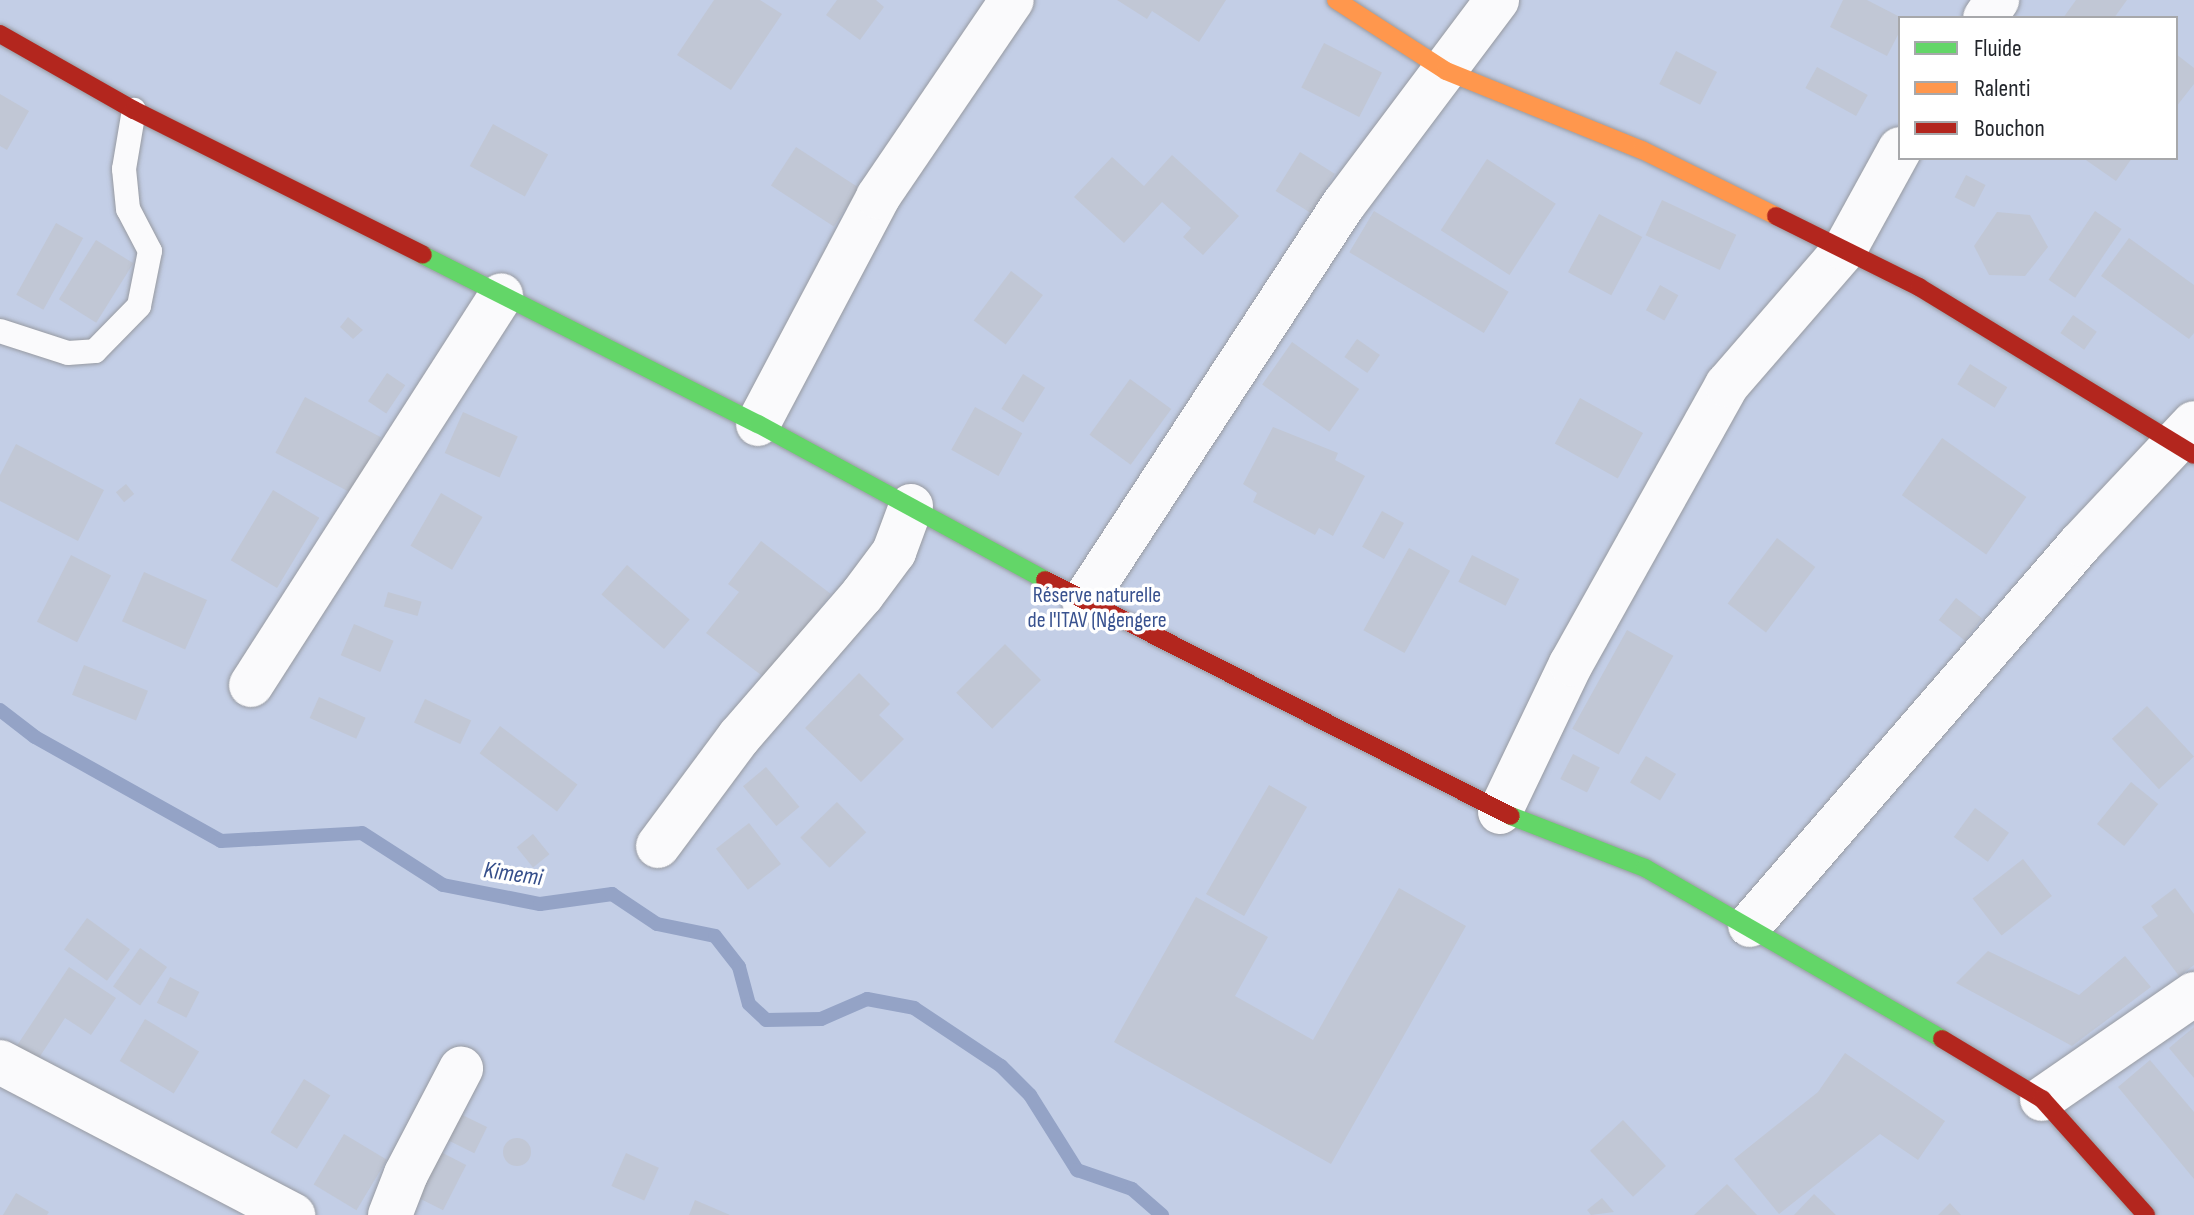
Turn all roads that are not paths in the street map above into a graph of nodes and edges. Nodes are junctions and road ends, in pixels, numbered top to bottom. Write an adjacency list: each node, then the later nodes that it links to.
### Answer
1 (1012, 0): 11 (street)
2 (1336, 0): 5 (street)
3 (1497, 0): 5 (street)
4 (0, 34): 6 (street)
5 (1446, 71): 8 (street); 14 (street)
6 (134, 110): 9 (street); 10 (lane)
7 (1898, 153): 8 (street)
8 (1845, 249): 12 (street); 16 (street)
9 (501, 295): 11 (street); 15 (street)
10 (0, 331)
11 (758, 424): 13 (street)
12 (2189, 441): 18 (street)
13 (911, 506): 14 (street); 17 (street)
14 (1084, 601): 16 (street)
15 (251, 685)
16 (1500, 812): 18 (street)
17 (658, 846)
18 (1750, 925): 22 (street)
19 (2194, 994): 22 (street)
20 (0, 1062): 23 (street)
21 (461, 1069): 24 (street)
22 (2042, 1099): 25 (street)
23 (293, 1215)
24 (390, 1215)
25 (2146, 1215)

